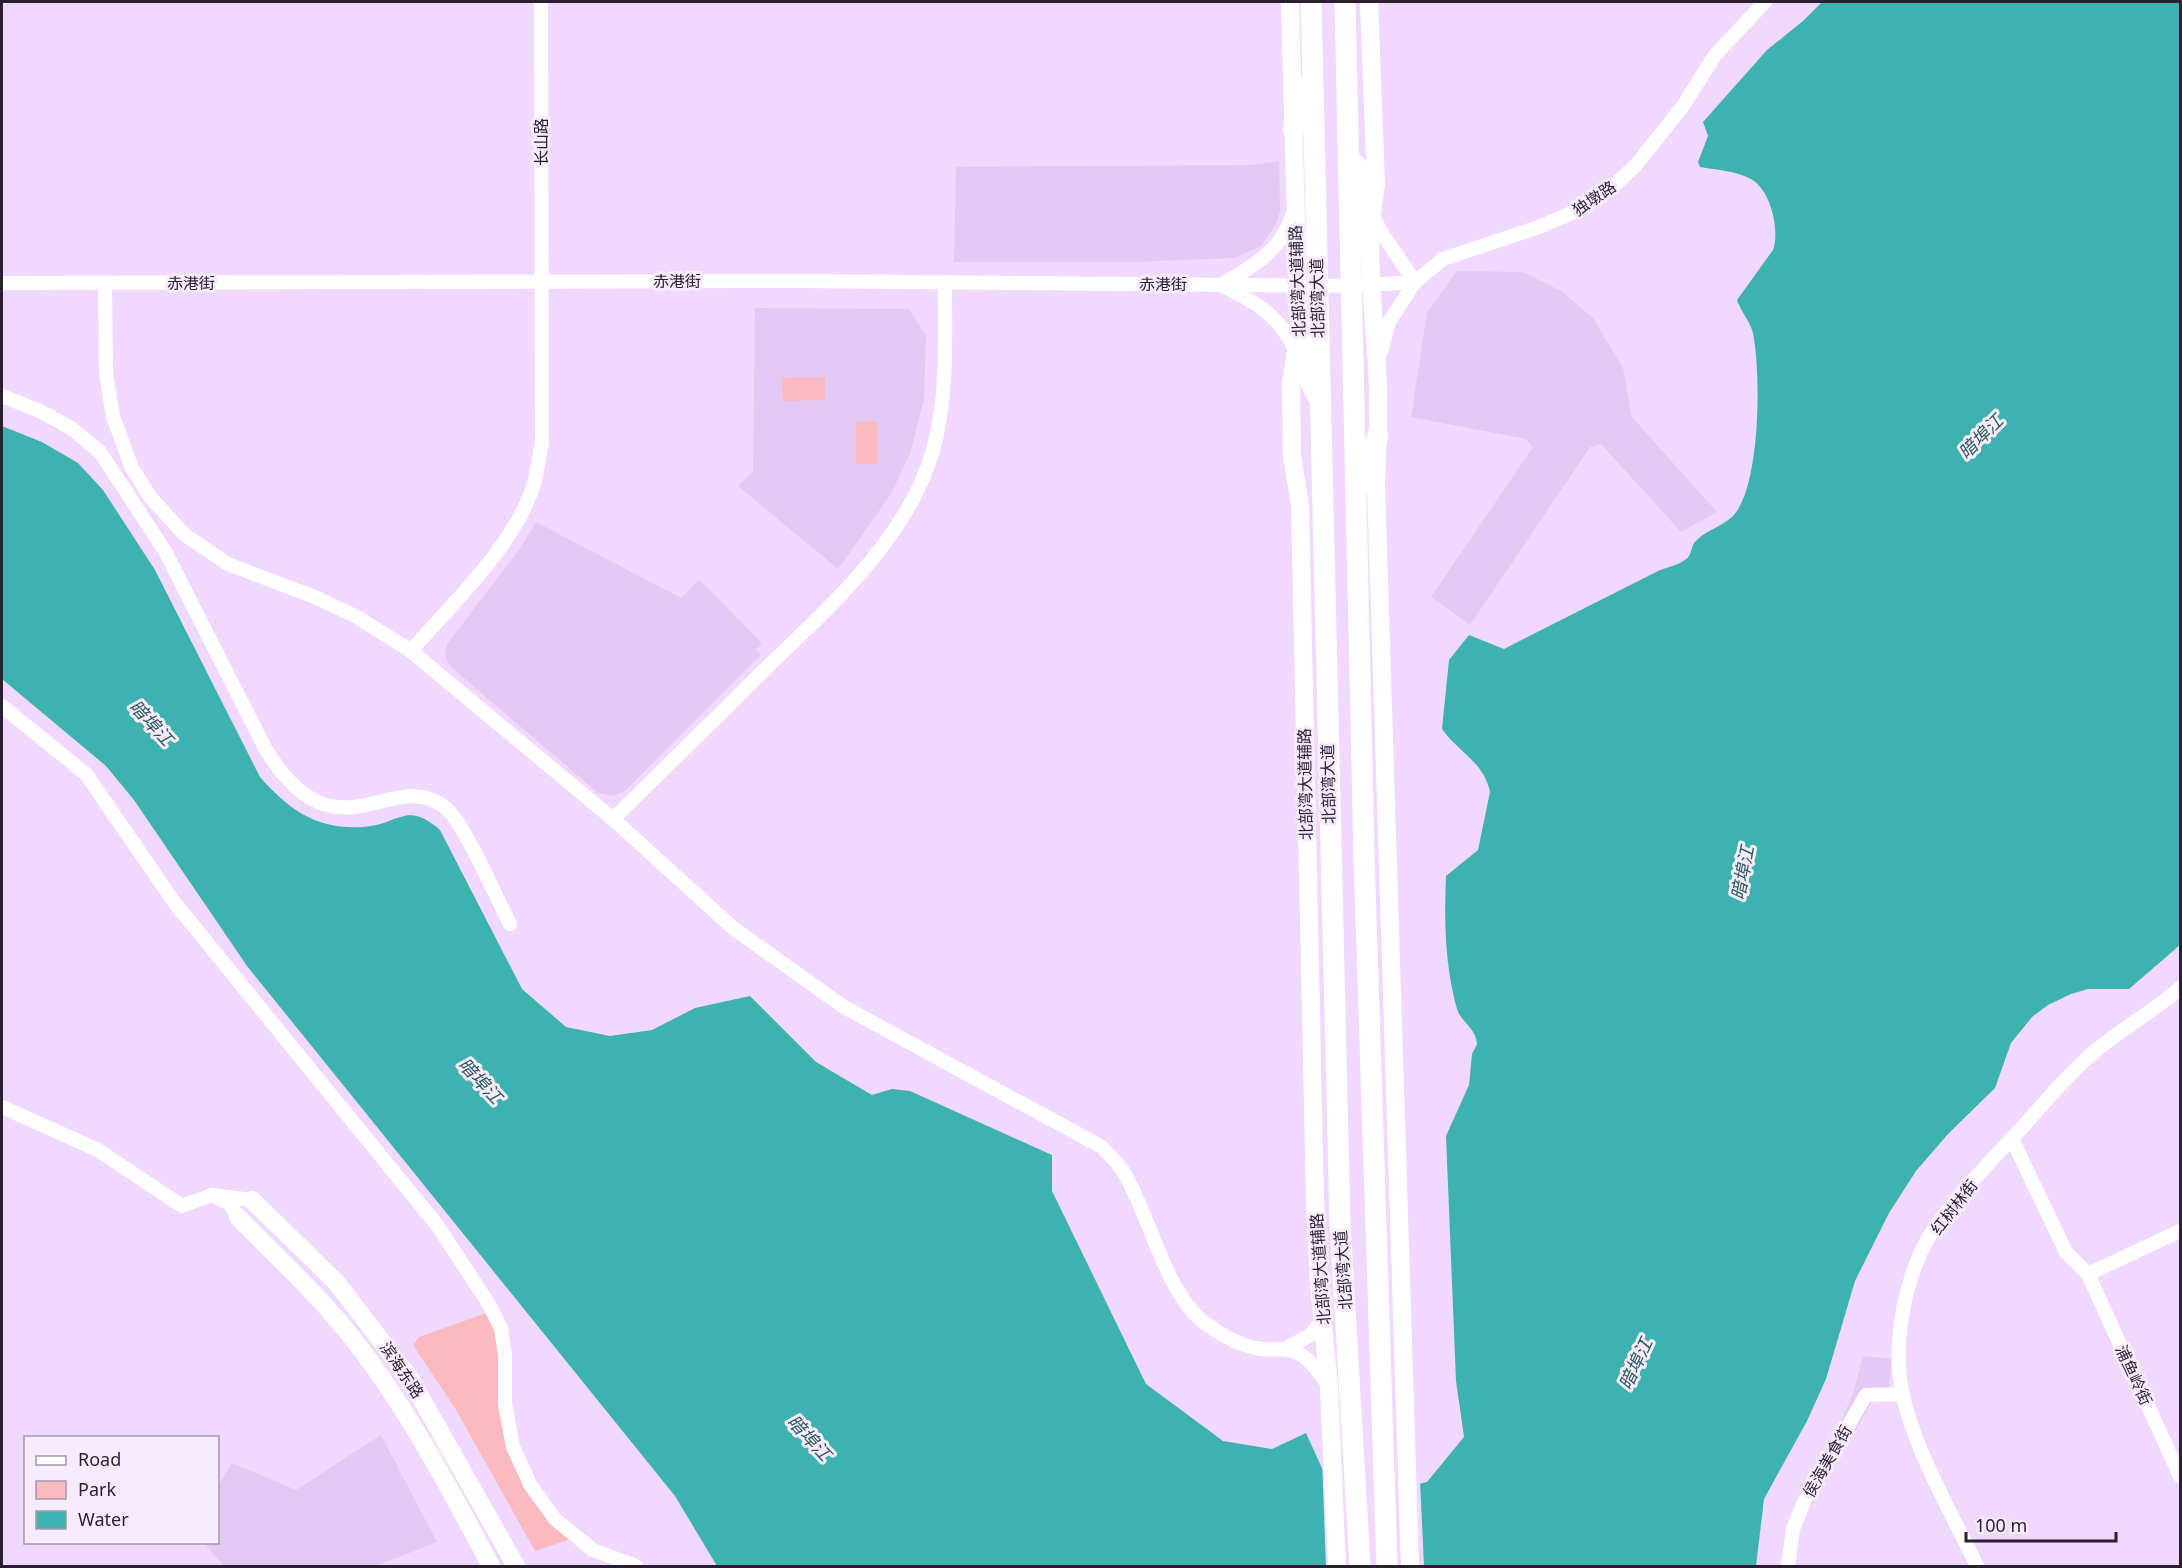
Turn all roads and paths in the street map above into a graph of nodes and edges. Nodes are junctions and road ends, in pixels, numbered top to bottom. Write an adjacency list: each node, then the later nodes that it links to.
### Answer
1 (541, 2): 13 (street, 长山路)
2 (1290, 2): 8 (main road, 北部湾大道辅路)
3 (1311, 2): 7 (highway, 北部湾大道)
4 (1346, 2): 9 (highway, 北部湾大道)
5 (1369, 2): 11 (main road)
6 (1765, 2): 14 (street, 独墩路)
7 (1312, 71): 8 (highway); 20 (highway, 北部湾大道)
8 (1293, 130): 10 (main road, 北部湾大道辅路)
9 (1349, 144): 11 (highway); 12 (highway, 北部湾大道)
10 (1295, 206): 18 (street); 20 (main road, 北部湾大道辅路)
11 (1371, 210): 12 (highway); 14 (street); 19 (main road)
12 (1351, 253): 19 (highway, 北部湾大道)
13 (540, 282): 16 (street, 赤港街); 17 (street, 赤港街); 28 (street, 长山路)
14 (1414, 282): 19 (street); 23 (street, 独墩路)
15 (2, 283): 16 (street, 赤港街)
16 (105, 283): 28 (street)
17 (945, 283): 18 (street, 赤港街); 30 (street)
18 (1220, 285): 20 (street, 赤港街); 22 (street)
19 (1361, 285): 20 (street, 赤港街); 23 (main road); 27 (highway, 北部湾大道)
20 (1307, 286): 21 (highway, 北部湾大道); 22 (main road, 北部湾大道辅路)
21 (1318, 317): 22 (highway); 25 (highway, 北部湾大道)
22 (1298, 355): 25 (highway); 42 (main road, 北部湾大道辅路)
23 (1378, 387): 26 (main road)
24 (2, 396): 31 (street)
25 (1320, 401): 51 (highway, 北部湾大道)
26 (1378, 435): 27 (highway); 53 (main road)
27 (1357, 503): 52 (highway, 北部湾大道)
28 (411, 651): 30 (street)
29 (2, 706): 49 (street)
30 (613, 819): 43 (street)
31 (510, 924)
32 (2181, 988): 34 (street, 红树林街)
33 (2181, 1005): 34 (street)
34 (2159, 1007): 36 (street, 红树林街)
35 (2, 1107): 37 (street)
36 (2012, 1139): 41 (street, 浦鱼岭街); 45 (street, 红树林街)
37 (212, 1195): 38 (street); 39 (street)
38 (252, 1200): 48 (main road, 滨海东路)
39 (237, 1217): 47 (main road, 滨海东路)
40 (2181, 1231): 41 (street)
41 (2088, 1274): 46 (street, 浦鱼岭街)
42 (1323, 1320): 43 (street); 44 (main road, 北部湾大道辅路)
43 (1285, 1349): 44 (street)
44 (1329, 1386): 50 (main road, 北部湾大道辅路)
45 (1903, 1394): 54 (street, 侯海美食街); 55 (street, 红树林街)
46 (2181, 1476)
47 (491, 1566)
48 (516, 1566)
49 (636, 1566)
50 (1337, 1566)
51 (1360, 1566)
52 (1387, 1566)
53 (1410, 1566)
54 (1788, 1566)
55 (1977, 1566)

